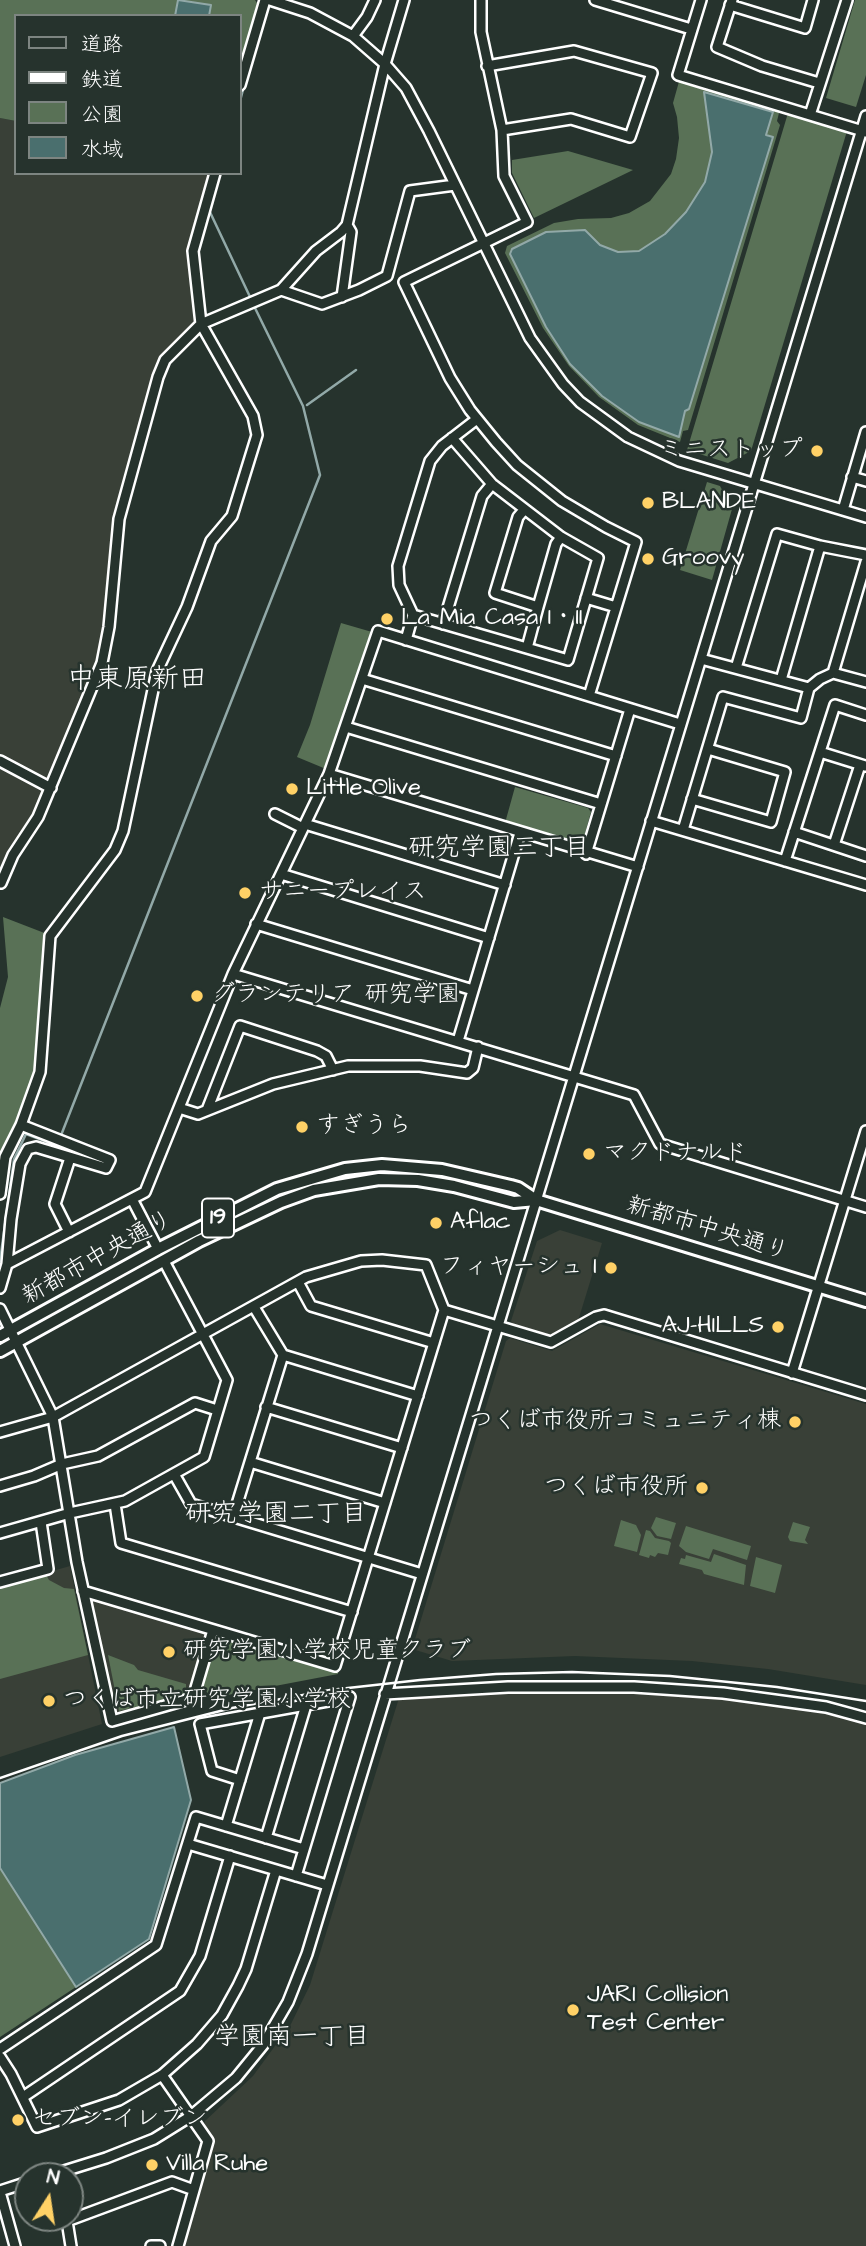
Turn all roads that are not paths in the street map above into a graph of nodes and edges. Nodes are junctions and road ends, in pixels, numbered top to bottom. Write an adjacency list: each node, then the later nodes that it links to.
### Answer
1 (267, 0): 11 (street); 14 (street)
2 (375, 0): 11 (street)
3 (404, 0): 12 (street)
4 (481, 0): 13 (street)
5 (595, 0): 10 (street)
6 (701, 0): 10 (street)
7 (813, 0): 9 (street)
8 (847, 0): 15 (street)
9 (731, 3): 15 (street)
10 (691, 29): 16 (street)
11 (354, 36): 12 (street)
12 (385, 64): 21 (street); 22 (street)
13 (487, 66): 18 (street); 18 (street)
14 (242, 79)
15 (819, 83): 16 (street)
16 (810, 115): 19 (street)
17 (866, 116): 19 (street)
18 (502, 130): 23 (street)
19 (864, 131): 33 (street)
20 (214, 175): 26 (street)
21 (454, 185): 23 (street); 25 (street)
22 (347, 225): 24 (street); 25 (street)
23 (483, 243): 27 (street); 33 (street)
24 (281, 290): 25 (street); 26 (street)
25 (342, 297)
26 (201, 324): 66 (street); 94 (street)
27 (477, 419): 29 (street); 43 (street)
28 (866, 432): 30 (street)
29 (452, 438): 32 (street); 44 (street)
30 (852, 477): 31 (street); 35 (street)
31 (866, 481)
32 (492, 484): 34 (street); 45 (street)
33 (753, 484): 35 (street); 48 (street)
34 (524, 510): 37 (street); 42 (street)
35 (843, 510): 36 (street)
36 (866, 517)
37 (561, 537): 41 (street); 42 (street)
38 (820, 546): 39 (street); 49 (street); 52 (street)
39 (866, 555)
40 (866, 562): 50 (street)
41 (586, 598): 43 (street); 47 (street)
42 (538, 607): 47 (street)
43 (616, 607): 55 (street)
44 (413, 615): 45 (street); 46 (street)
45 (443, 624): 47 (street)
46 (406, 640): 51 (street); 55 (street)
47 (527, 648)
48 (701, 659): 49 (street); 58 (street)
49 (736, 668): 52 (street)
50 (833, 673): 53 (street); 54 (street)
51 (362, 679): 59 (street); 62 (street)
52 (781, 680): 54 (street)
53 (866, 682)
54 (809, 688): 60 (street)
55 (589, 696): 56 (street)
56 (631, 709): 58 (street); 62 (street)
57 (866, 715): 61 (street)
58 (680, 724): 70 (street)
59 (346, 727): 65 (street); 68 (street)
60 (708, 749): 67 (street); 67 (street)
61 (820, 752): 64 (street); 73 (street)
62 (616, 756): 68 (street)
63 (0, 761): 66 (street)
64 (863, 765): 75 (street)
65 (329, 774): 71 (street); 74 (street)
66 (51, 788): 81 (street)
67 (692, 799): 72 (street)
68 (601, 804): 76 (street)
69 (277, 819): 71 (street)
70 (651, 821): 72 (street); 79 (street)
71 (304, 826): 80 (street); 82 (street)
72 (683, 830): 78 (street)
73 (794, 832): 75 (street); 78 (street)
74 (520, 833): 76 (street); 82 (street)
75 (834, 845): 77 (street)
76 (586, 853): 79 (street)
77 (866, 856)
78 (785, 861): 83 (street)
79 (638, 867): 91 (street)
80 (281, 874): 84 (street); 85 (street)
81 (1, 883)
82 (505, 885): 85 (street)
83 (866, 885)
84 (256, 924): 86 (street); 87 (street)
85 (489, 938): 87 (street)
86 (233, 974): 88 (street); 92 (street)
87 (473, 990): 88 (street)
88 (458, 1041): 89 (street)
89 (478, 1047): 90 (street); 91 (street)
90 (333, 1070): 93 (street); 93 (street)
91 (573, 1077): 100 (street); 101 (street)
92 (179, 1108): 93 (street); 99 (street)
93 (207, 1110)
94 (21, 1125): 97 (street); 98 (street)
95 (866, 1131): 96 (street)
96 (863, 1149): 101 (street)
97 (70, 1158): 103 (street); 106 (street)
98 (0, 1194)
99 (132, 1199): 103 (street); 104 (street)
100 (536, 1200): 104 (main road, 新都市中央通り / 19); 105 (main road, 新都市中央通り / 19); 108 (main road, 新都市中央通り / 19); 114 (street)
101 (845, 1200): 102 (street); 108 (street)
102 (866, 1207)
103 (69, 1232): 106 (street)
104 (159, 1249): 115 (main road, 新都市中央通り / 19)
105 (164, 1261): 117 (street); 118 (main road, 新都市中央通り / 19)
106 (7, 1264): 109 (street)
107 (298, 1282): 111 (street); 113 (street); 119 (street)
108 (819, 1286): 110 (main road, 新都市中央通り / 19); 122 (street)
109 (0, 1288)
110 (866, 1301)
111 (254, 1307): 117 (street); 121 (street)
112 (0, 1309): 115 (street)
113 (444, 1310): 114 (street); 119 (street)
114 (498, 1326): 122 (street); 141 (street)
115 (12, 1330): 116 (main road, 新都市中央通り / 19); 118 (street)
116 (0, 1336)
117 (202, 1336): 126 (street); 127 (street)
118 (18, 1342): 120 (main road, 新都市中央通り / 19); 127 (street)
119 (434, 1343): 124 (street)
120 (0, 1351)
121 (282, 1354): 124 (street); 125 (street)
122 (792, 1373): 123 (street)
123 (866, 1395)
124 (418, 1396): 129 (street)
125 (266, 1407): 129 (street); 130 (street)
126 (217, 1410): 131 (street); 132 (street)
127 (53, 1417): 128 (street); 131 (street)
128 (0, 1432)
129 (402, 1448): 134 (street)
130 (250, 1462): 134 (street); 137 (street)
131 (62, 1464): 133 (street); 136 (street)
132 (174, 1474): 135 (street); 137 (street)
133 (0, 1486)
134 (385, 1503): 140 (street)
135 (115, 1504): 136 (street); 144 (street)
136 (70, 1513): 138 (street); 143 (street)
137 (233, 1517): 140 (street)
138 (41, 1522): 139 (street); 142 (street)
139 (0, 1533)
140 (368, 1558): 141 (street); 144 (street)
141 (422, 1574): 146 (street)
142 (0, 1582)
143 (83, 1591): 145 (street); 145 (street)
144 (352, 1612): 145 (street)
145 (213, 1630)
146 (385, 1694): 149 (street); 158 (street)
147 (306, 1705): 148 (street); 152 (street); 154 (street)
148 (260, 1713): 150 (street); 150 (street)
149 (866, 1718)
150 (240, 1780): 151 (street)
151 (226, 1826): 152 (street); 153 (street)
152 (266, 1838): 154 (street)
153 (188, 1844): 155 (street); 159 (street)
154 (304, 1849): 157 (street)
155 (230, 1856): 156 (street); 162 (street)
156 (276, 1870): 157 (street); 161 (street)
157 (296, 1876): 158 (street)
158 (327, 1885): 163 (street)
159 (0, 2049)
160 (0, 2057): 162 (street)
161 (162, 2075): 162 (street); 163 (street)
162 (23, 2097)
163 (191, 2116): 164 (street); 165 (street)
164 (84, 2165)
165 (194, 2190): 168 (street); 171 (street)
166 (0, 2192): 167 (street)
167 (15, 2246)
168 (71, 2246)
169 (151, 2246): 170 (street)
170 (160, 2246)
171 (178, 2246)

